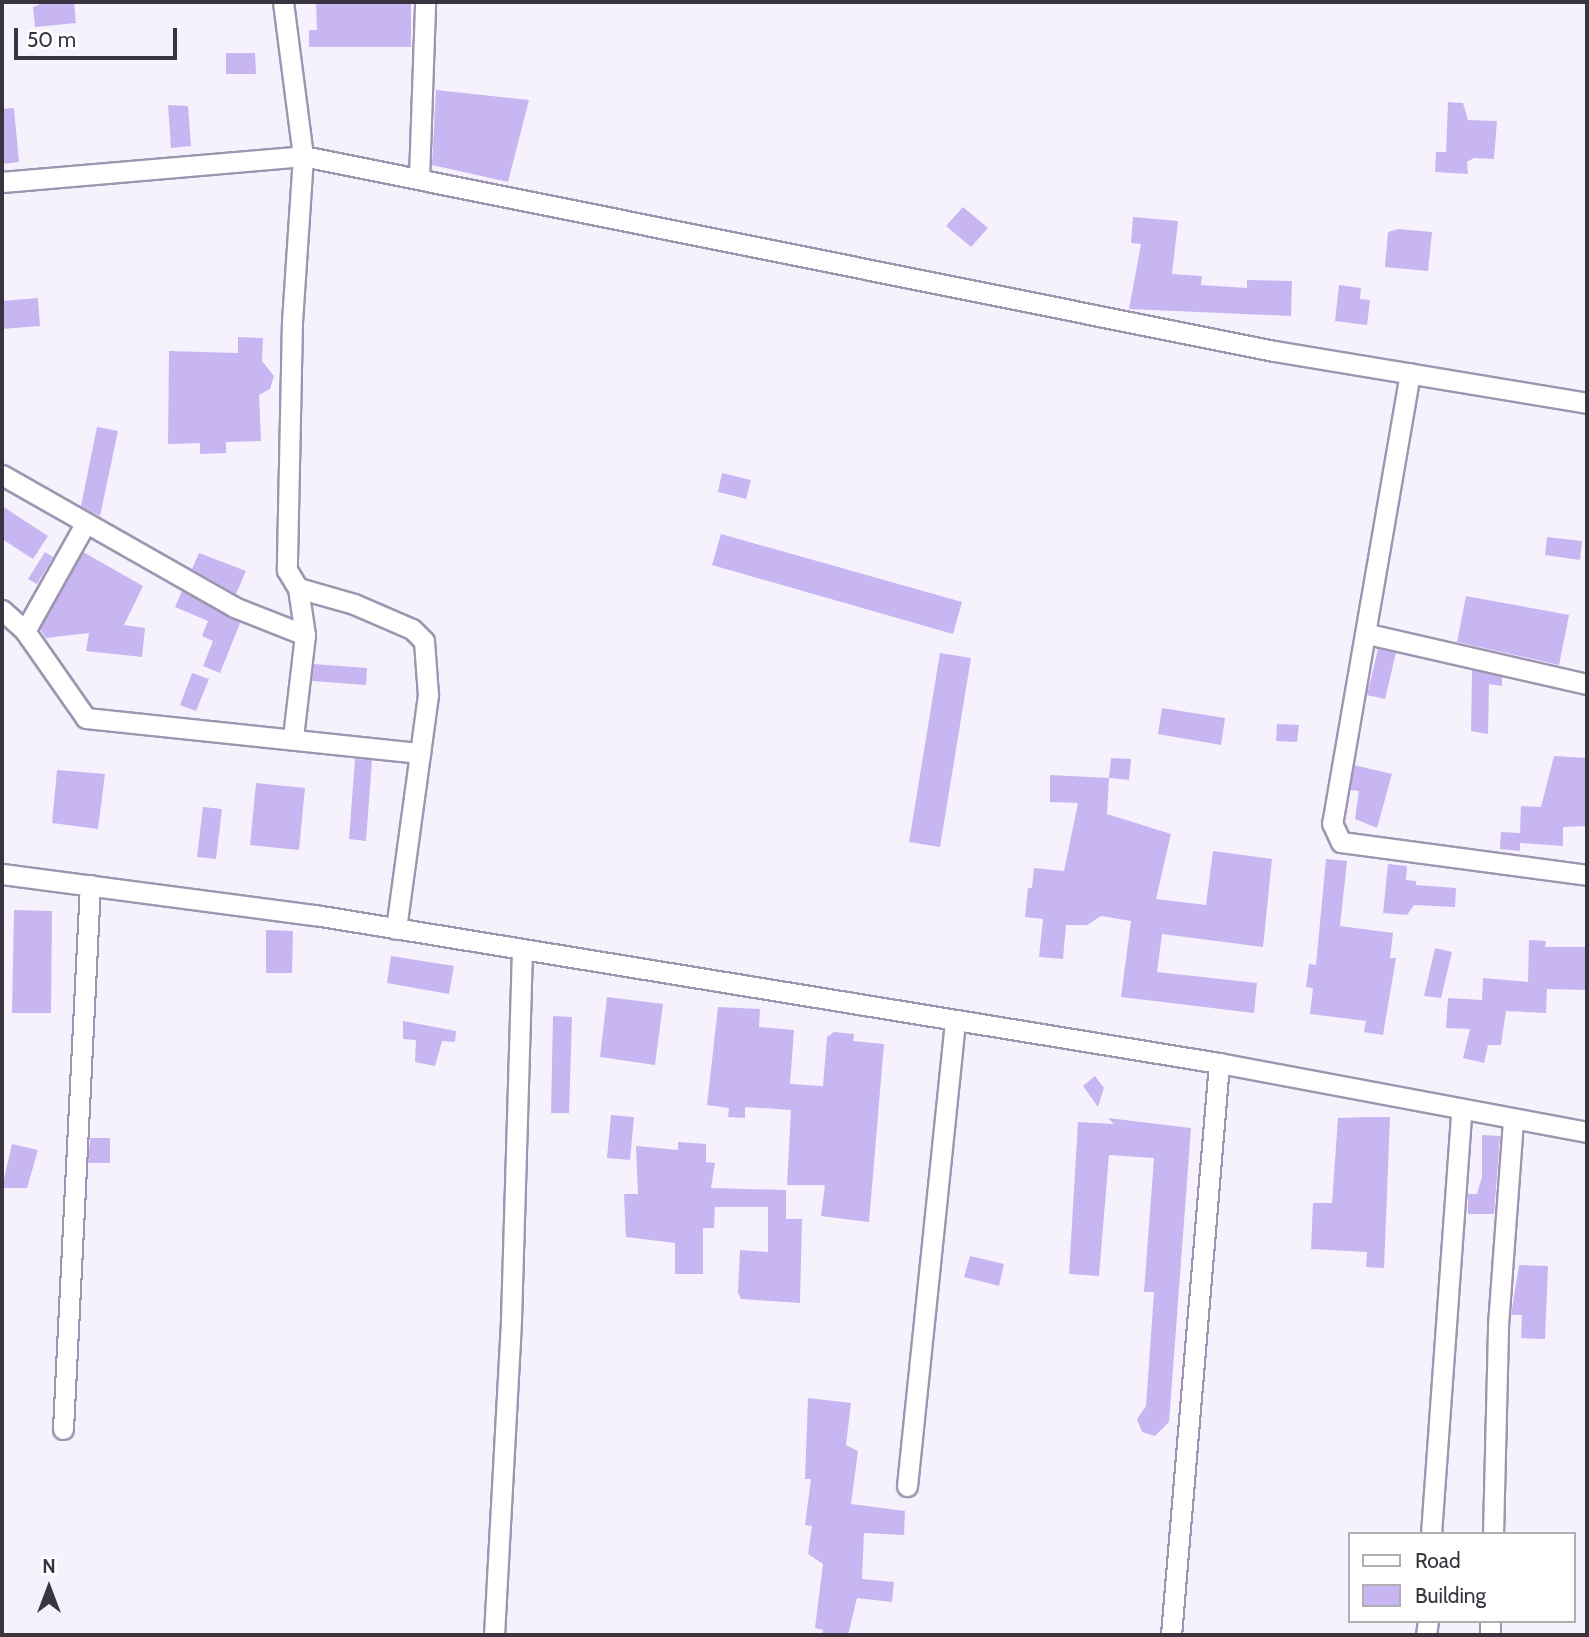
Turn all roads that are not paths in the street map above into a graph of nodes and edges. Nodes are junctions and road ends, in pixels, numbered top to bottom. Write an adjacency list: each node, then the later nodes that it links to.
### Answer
1 (283, 2): 3 (street)
2 (425, 2): 4 (street)
3 (303, 156): 4 (street); 5 (street); 10 (street)
4 (419, 178): 6 (street)
5 (2, 181)
6 (1410, 373): 7 (street); 13 (street)
7 (1587, 403)
8 (2, 475): 9 (street)
9 (84, 526): 12 (street); 14 (street)
10 (298, 588): 14 (street); 17 (street)
11 (2, 610): 12 (street)
12 (25, 631): 16 (street)
13 (1368, 634): 15 (street); 19 (street)
14 (306, 635): 16 (street)
15 (1587, 684)
16 (293, 737): 17 (street)
17 (420, 753): 21 (street)
18 (2, 874): 20 (street)
19 (1587, 875)
20 (90, 885): 21 (street); 28 (street)
21 (397, 929): 22 (street)
22 (522, 949): 23 (street); 32 (street)
23 (955, 1020): 24 (street); 29 (street)
24 (1219, 1063): 25 (street); 33 (street)
25 (1461, 1111): 26 (street); 30 (street)
26 (1513, 1122): 27 (street); 31 (street)
27 (1587, 1132)
28 (63, 1429)
29 (907, 1486)
30 (1431, 1532)
31 (1493, 1532)
32 (494, 1635)
33 (1171, 1635)

